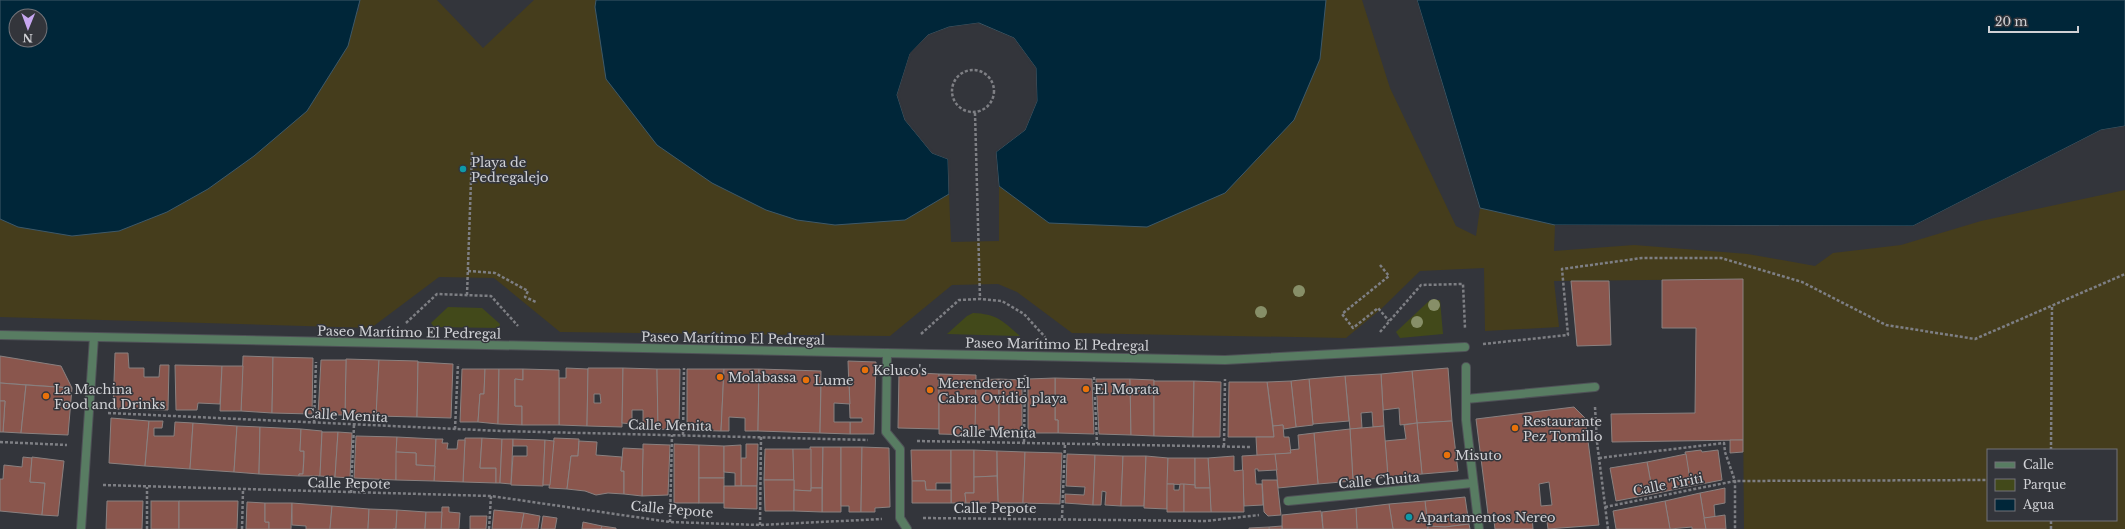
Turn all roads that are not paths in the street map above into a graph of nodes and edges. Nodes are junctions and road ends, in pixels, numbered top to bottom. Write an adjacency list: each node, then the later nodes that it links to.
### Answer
1 (0, 335): 2 (street, Paseo Marítimo El Pedregal)
2 (94, 337): 4 (street, Paseo Marítimo El Pedregal); 10 (street)
3 (1465, 347): 4 (street, Paseo Marítimo El Pedregal)
4 (887, 353): 11 (street)
5 (1466, 367): 7 (street)
6 (1595, 387): 7 (street)
7 (1466, 400): 8 (street)
8 (1473, 483): 9 (street, Calle Chuita); 12 (street)
9 (1288, 500)
10 (81, 529)
11 (907, 529)
12 (1479, 529)

